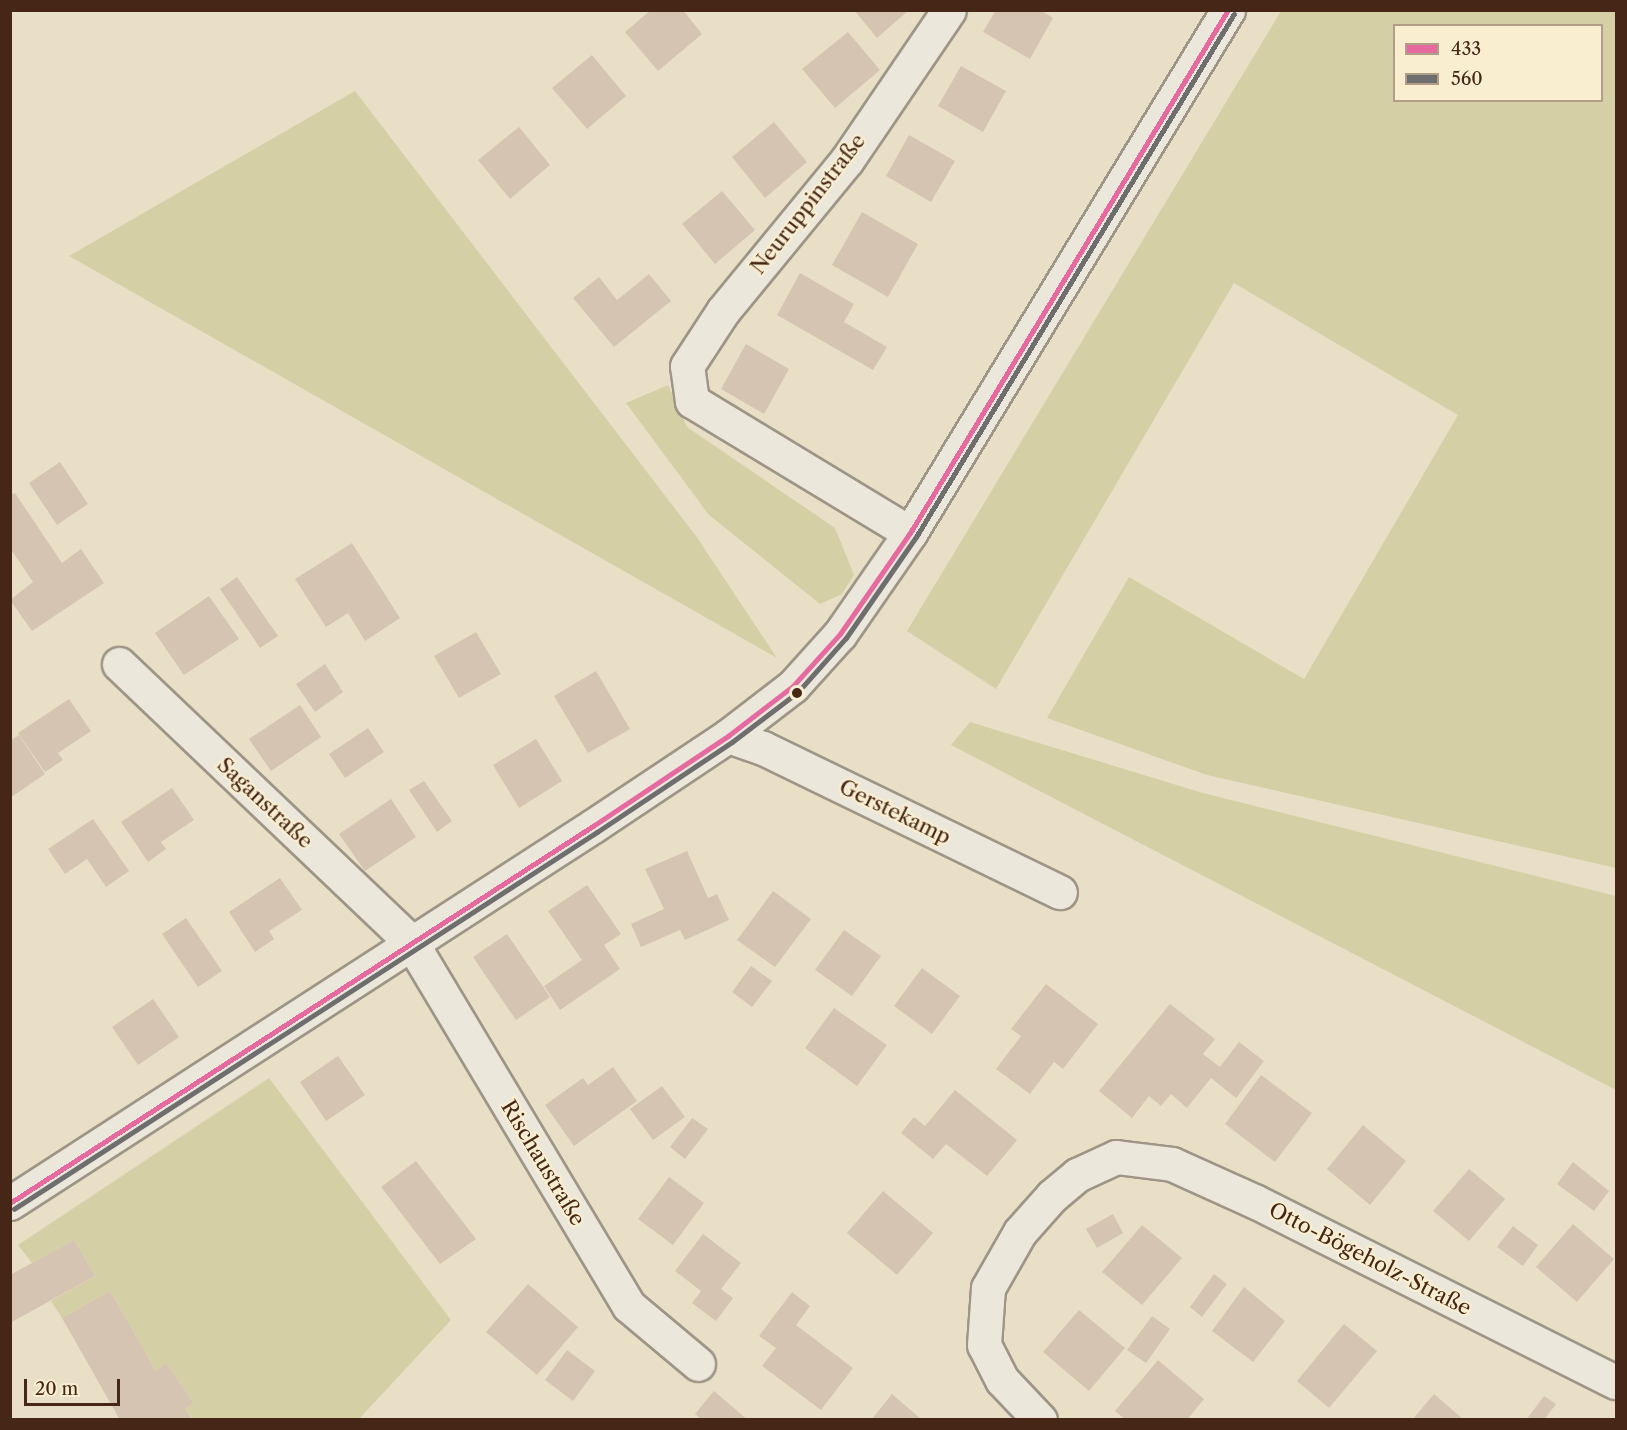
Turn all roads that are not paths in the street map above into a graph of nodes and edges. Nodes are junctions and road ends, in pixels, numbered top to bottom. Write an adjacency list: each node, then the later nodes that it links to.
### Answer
1 (949, 10): 3 (street, Neuruppinstraße)
2 (1228, 10): 3 (street)
3 (910, 532): 5 (street)
4 (119, 664): 7 (street, Saganstraße)
5 (728, 736): 6 (street, Gerstekamp); 7 (street)
6 (1060, 892)
7 (411, 942): 8 (street); 9 (street, Rischaustraße)
8 (10, 1203)
9 (698, 1364)
10 (1617, 1382): 11 (street, Otto-Bögeholz-Straße)
11 (1040, 1419)

